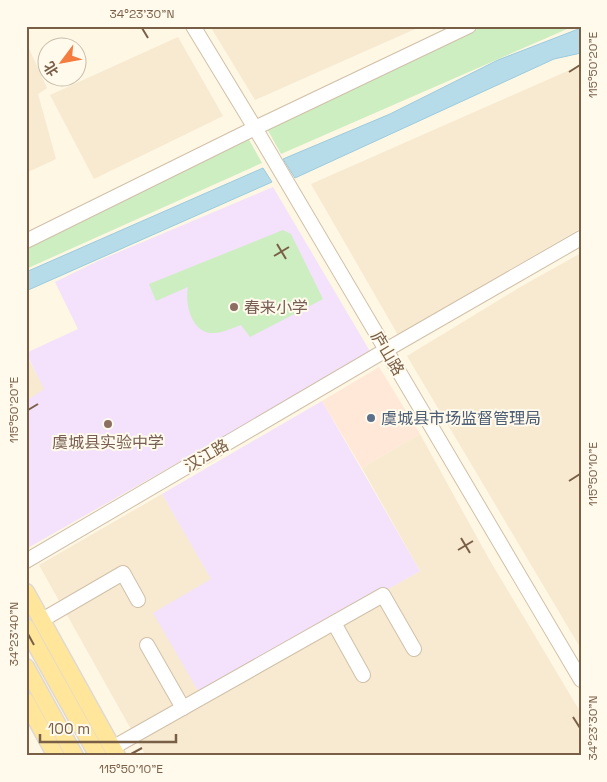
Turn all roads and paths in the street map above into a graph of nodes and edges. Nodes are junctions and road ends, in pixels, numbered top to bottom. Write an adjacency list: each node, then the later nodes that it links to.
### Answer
1 (193, 26): 3 (street, 庐山路)
2 (469, 26): 3 (street)
3 (255, 128): 5 (street); 6 (street, 庐山路)
4 (581, 238): 6 (street, 汉江路)
5 (26, 241)
6 (386, 350): 7 (street, 汉江路); 17 (street, 庐山路)
7 (26, 561)
8 (26, 592): 10 (main road)
9 (138, 600): 10 (street)
10 (42, 620): 20 (main road)
11 (334, 623): 14 (street); 16 (street); 19 (street)
12 (26, 627): 20 (main road)
13 (147, 645): 19 (street)
14 (414, 649)
15 (26, 667): 22 (main road)
16 (363, 675)
17 (581, 680)
18 (26, 701): 21 (main road)
19 (183, 708): 20 (street)
20 (109, 753)
21 (56, 756)
22 (75, 756)

